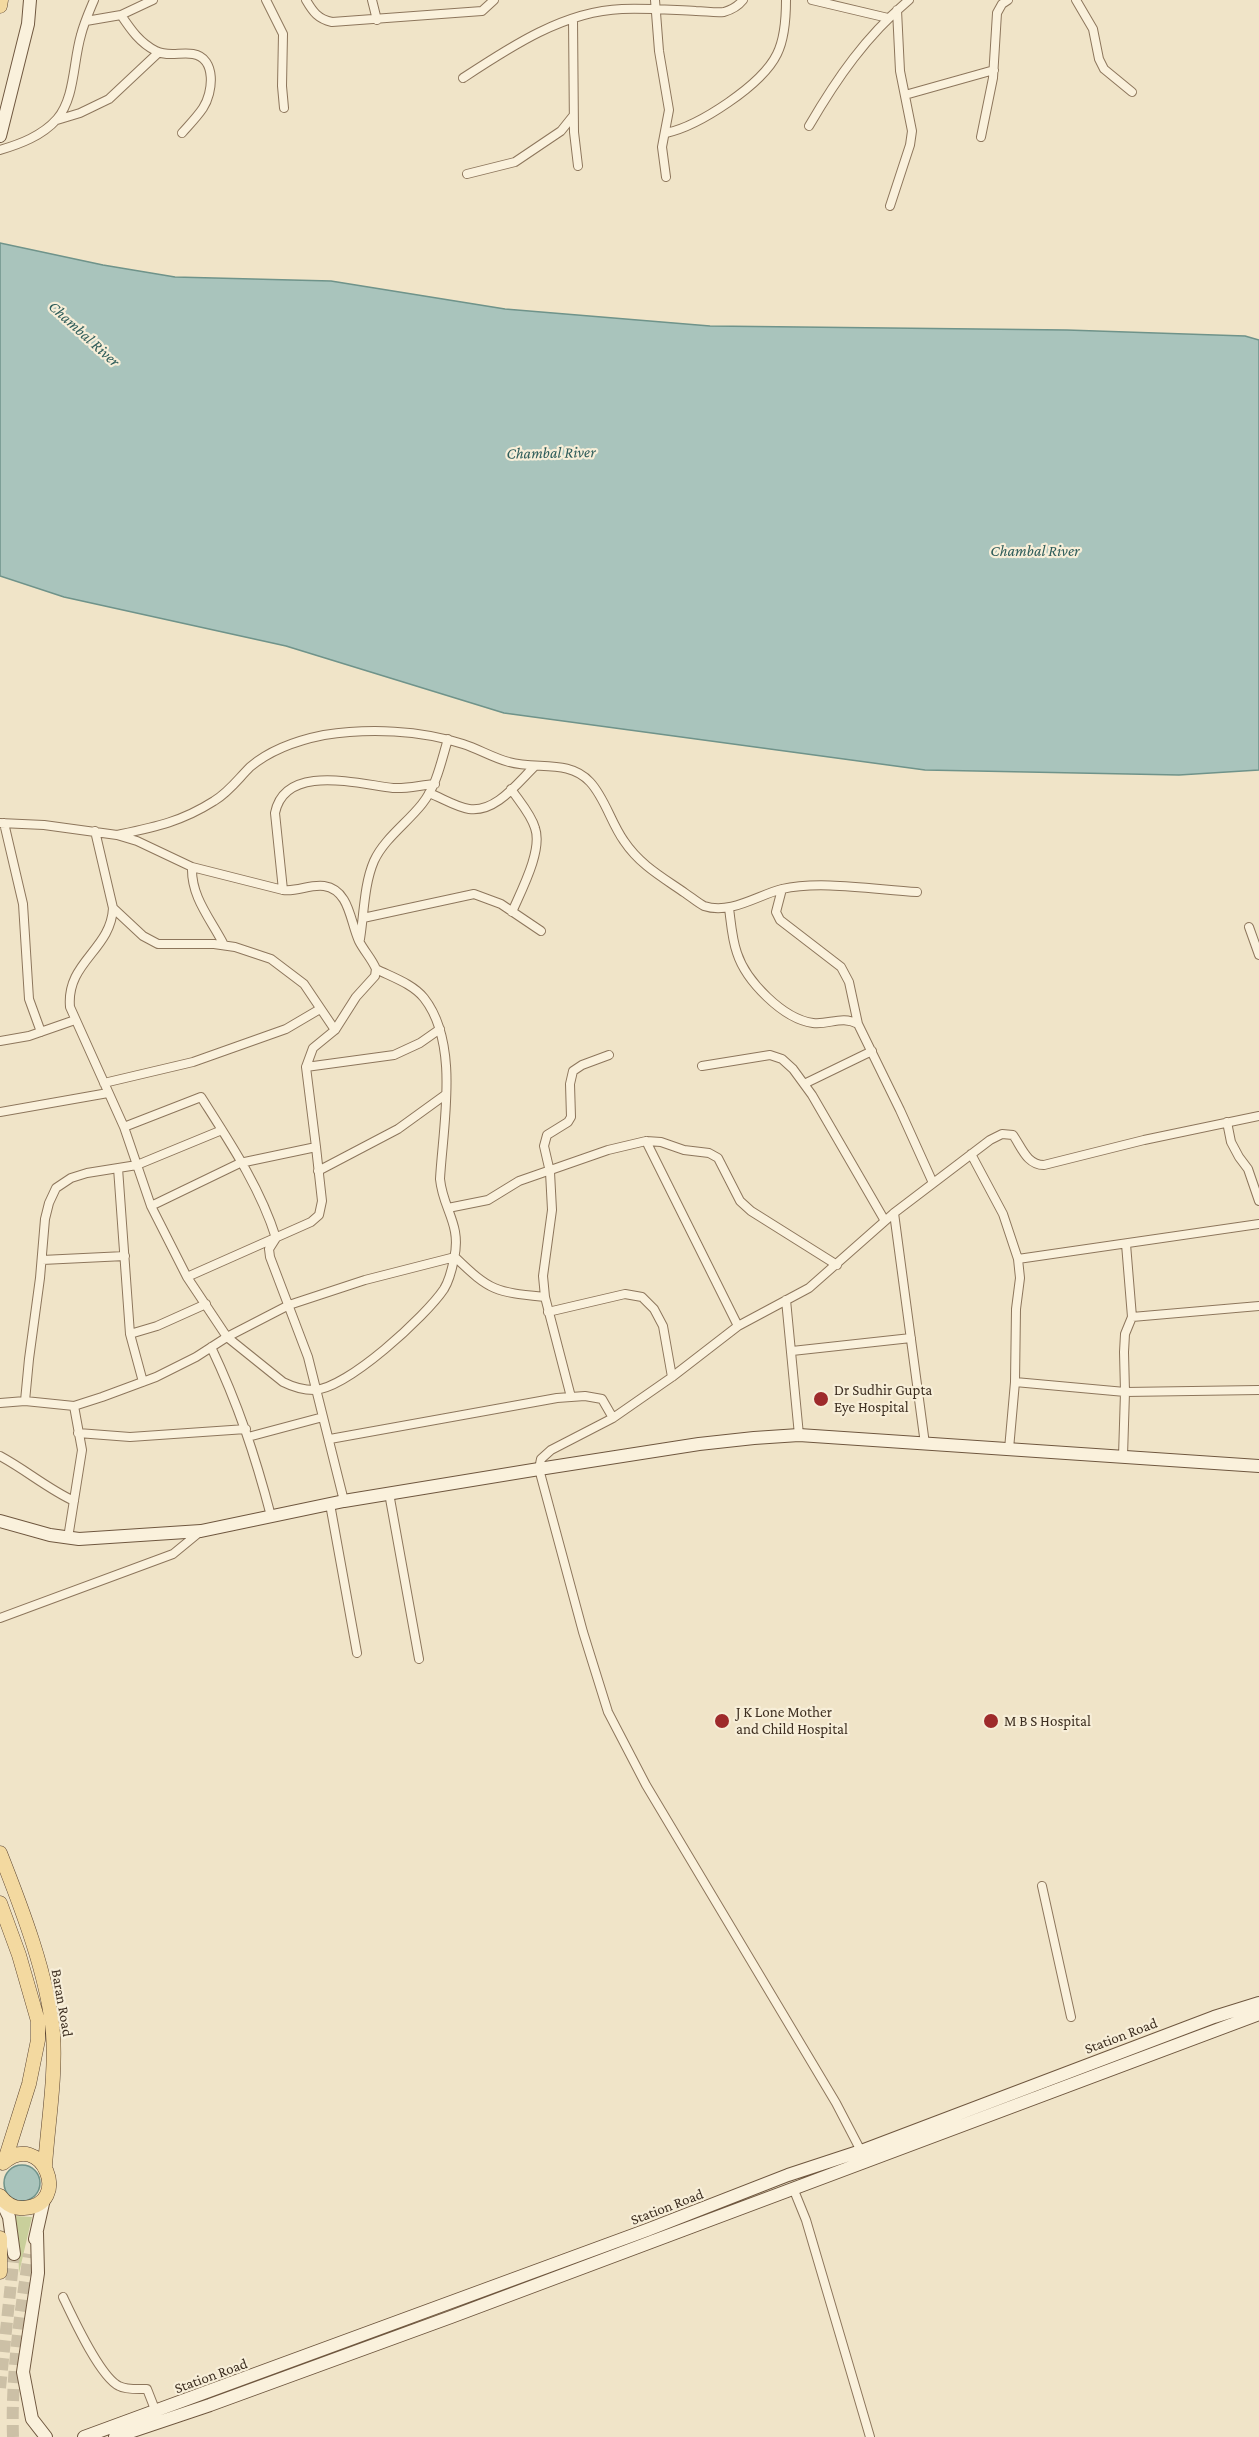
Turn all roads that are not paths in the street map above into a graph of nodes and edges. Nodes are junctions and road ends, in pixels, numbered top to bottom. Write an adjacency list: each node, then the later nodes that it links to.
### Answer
1 (1, 0): 16 (main road)
2 (30, 0): 34 (street)
3 (94, 0): 22 (street)
4 (153, 0): 18 (street)
5 (266, 0): 28 (street)
6 (306, 0): 21 (street)
7 (372, 0): 21 (street)
8 (494, 0): 21 (street)
9 (743, 0): 15 (street)
10 (786, 0): 33 (street)
11 (812, 0): 19 (street)
12 (909, 0): 17 (street)
13 (1008, 0): 24 (street)
14 (1076, 0): 26 (street)
15 (655, 5): 20 (street); 33 (street)
16 (0, 6)
17 (897, 10): 19 (street); 27 (street)
18 (121, 15): 22 (street); 23 (street)
19 (888, 18): 31 (street)
20 (573, 19): 25 (street); 29 (street)
21 (377, 20)
22 (86, 21): 30 (street)
23 (158, 53): 30 (street); 32 (street)
24 (994, 70): 27 (street); 35 (street)
25 (463, 78)
26 (1132, 92)
27 (906, 95): 40 (street)
28 (284, 108)
29 (574, 115): 37 (street); 38 (street)
30 (56, 120): 36 (street)
31 (809, 126)
32 (182, 133)
33 (666, 133): 39 (street)
34 (0, 136)
35 (981, 137)
36 (0, 150)
37 (578, 166)
38 (467, 174)
39 (666, 177)
40 (890, 206)
41 (447, 739): 42 (street); 43 (street); 48 (street)
42 (535, 766): 44 (street); 54 (street)
43 (435, 784): 45 (street); 51 (street)
44 (511, 789): 45 (street); 55 (street)
45 (429, 793): 56 (street)
46 (2, 823): 47 (street); 68 (street)
47 (95, 831): 48 (street); 53 (street)
48 (117, 835): 49 (street)
49 (192, 867): 51 (street); 60 (street)
50 (782, 889): 52 (street); 54 (street); 65 (street)
51 (283, 890): 59 (street)
52 (917, 892)
53 (113, 908): 60 (street); 64 (street)
54 (729, 908): 65 (street)
55 (512, 912): 56 (street); 58 (street)
56 (363, 918): 59 (street)
57 (1249, 927): 61 (street)
58 (541, 931)
59 (360, 943): 62 (street)
60 (224, 945): 63 (street)
61 (1259, 955)
62 (376, 969): 66 (street); 67 (street)
63 (320, 1009): 67 (street); 74 (street)
64 (75, 1020): 68 (street); 74 (street)
65 (858, 1023): 70 (street)
66 (440, 1029): 73 (street); 77 (street)
67 (335, 1030): 73 (street)
68 (41, 1032): 69 (street)
69 (0, 1041)
70 (872, 1051): 75 (street); 91 (street)
71 (609, 1055): 90 (street)
72 (702, 1066): 75 (street)
73 (306, 1067): 84 (street)
74 (104, 1083): 76 (street)
75 (804, 1084): 96 (street)
76 (108, 1093): 78 (street); 81 (street)
77 (445, 1095): 89 (street); 94 (street)
78 (0, 1112)
79 (1259, 1116): 80 (street)
80 (1227, 1122): 85 (street); 92 (street)
81 (124, 1127): 82 (street); 87 (street)
82 (222, 1130): 86 (street); 87 (street)
83 (646, 1141): 90 (street); 104 (street); 113 (street)
84 (316, 1147): 86 (street); 89 (street)
85 (971, 1154): 91 (street); 102 (street)
86 (240, 1163): 93 (street); 98 (street)
87 (137, 1165): 88 (street); 93 (street)
88 (118, 1168): 100 (street); 103 (street)
89 (318, 1171): 98 (street)
90 (550, 1172): 94 (street); 106 (street)
91 (933, 1183): 95 (street)
92 (1259, 1201)
93 (152, 1206): 105 (street)
94 (448, 1208): 101 (street)
95 (894, 1213): 96 (street); 116 (street)
96 (885, 1221): 104 (street)
97 (1259, 1224): 99 (street)
98 (276, 1238): 105 (street); 109 (street)
99 (1126, 1244): 102 (street); 112 (street)
100 (124, 1256): 103 (street); 114 (street)
101 (455, 1257): 106 (street); 109 (street); 122 (street)
102 (1018, 1259): 121 (street)
103 (42, 1260): 126 (street)
104 (837, 1265): 107 (street)
105 (187, 1277): 108 (street)
106 (545, 1297): 111 (street)
107 (786, 1300): 113 (street); 118 (street)
108 (206, 1304): 114 (street); 115 (street)
109 (289, 1305): 115 (street); 122 (street)
110 (1259, 1306): 112 (street)
111 (548, 1312): 119 (street); 125 (street)
112 (1132, 1317): 124 (street)
113 (738, 1326): 119 (street)
114 (130, 1334): 120 (street)
115 (227, 1337): 117 (street); 122 (street)
116 (910, 1338): 118 (street); 135 (street)
117 (211, 1347): 120 (street); 132 (street)
118 (792, 1351): 133 (street)
119 (672, 1377): 130 (street)
120 (142, 1382): 128 (street)
121 (1015, 1382): 124 (street); 136 (street)
122 (316, 1390): 129 (street)
123 (1259, 1390): 124 (street)
124 (1125, 1392): 138 (street)
125 (571, 1397): 130 (street); 134 (street)
126 (25, 1401): 127 (street); 128 (street)
127 (0, 1403)
128 (74, 1406): 131 (street)
129 (322, 1417): 132 (street); 134 (street)
130 (613, 1418): 140 (street)
131 (78, 1433): 132 (street); 142 (street)
132 (247, 1433): 145 (street)
133 (799, 1435): 135 (street); 140 (street)
134 (330, 1439): 143 (street)
135 (925, 1444): 136 (street)
136 (1009, 1449): 138 (street)
137 (0, 1456): 142 (street)
138 (1123, 1456): 139 (street)
139 (1259, 1466)
140 (539, 1469): 141 (street); 160 (street)
141 (389, 1493): 143 (street); 151 (street)
142 (74, 1501): 148 (street)
143 (344, 1501): 144 (street)
144 (330, 1504): 145 (street); 150 (street)
145 (271, 1516): 147 (street)
146 (0, 1521): 148 (street)
147 (201, 1531): 148 (street); 149 (street)
148 (68, 1538)
149 (0, 1618)
150 (357, 1653)
151 (419, 1659)
152 (0, 1853): 159 (main road, Baran Road)
153 (1042, 1886): 157 (street)
154 (0, 1903): 158 (main road, Baran Road)
155 (1259, 2004): 160 (street, Station Road)
156 (1259, 2014): 164 (street, Station Road)
157 (1071, 2017)
158 (36, 2049): 159 (main road); 161 (main road, Baran Road)
159 (53, 2052): 162 (main road, Baran Road)
160 (861, 2151): 163 (street, Station Road)
161 (3, 2163): 162 (main road)
162 (45, 2166): 166 (main road, Baran Road)
163 (788, 2175): 164 (street); 173 (street, Station Road)
164 (793, 2188): 176 (street, Station Road); 177 (street)
165 (0, 2197): 166 (main road); 169 (street)
166 (44, 2199): 167 (street)
167 (37, 2233): 170 (street); 174 (street)
168 (0, 2238): 171 (main road)
169 (14, 2254)
170 (29, 2254)
171 (0, 2272)
172 (63, 2297): 173 (street)
173 (156, 2412): 175 (street, Station Road)
174 (46, 2437)
175 (84, 2437)
176 (115, 2437)
177 (870, 2437)

